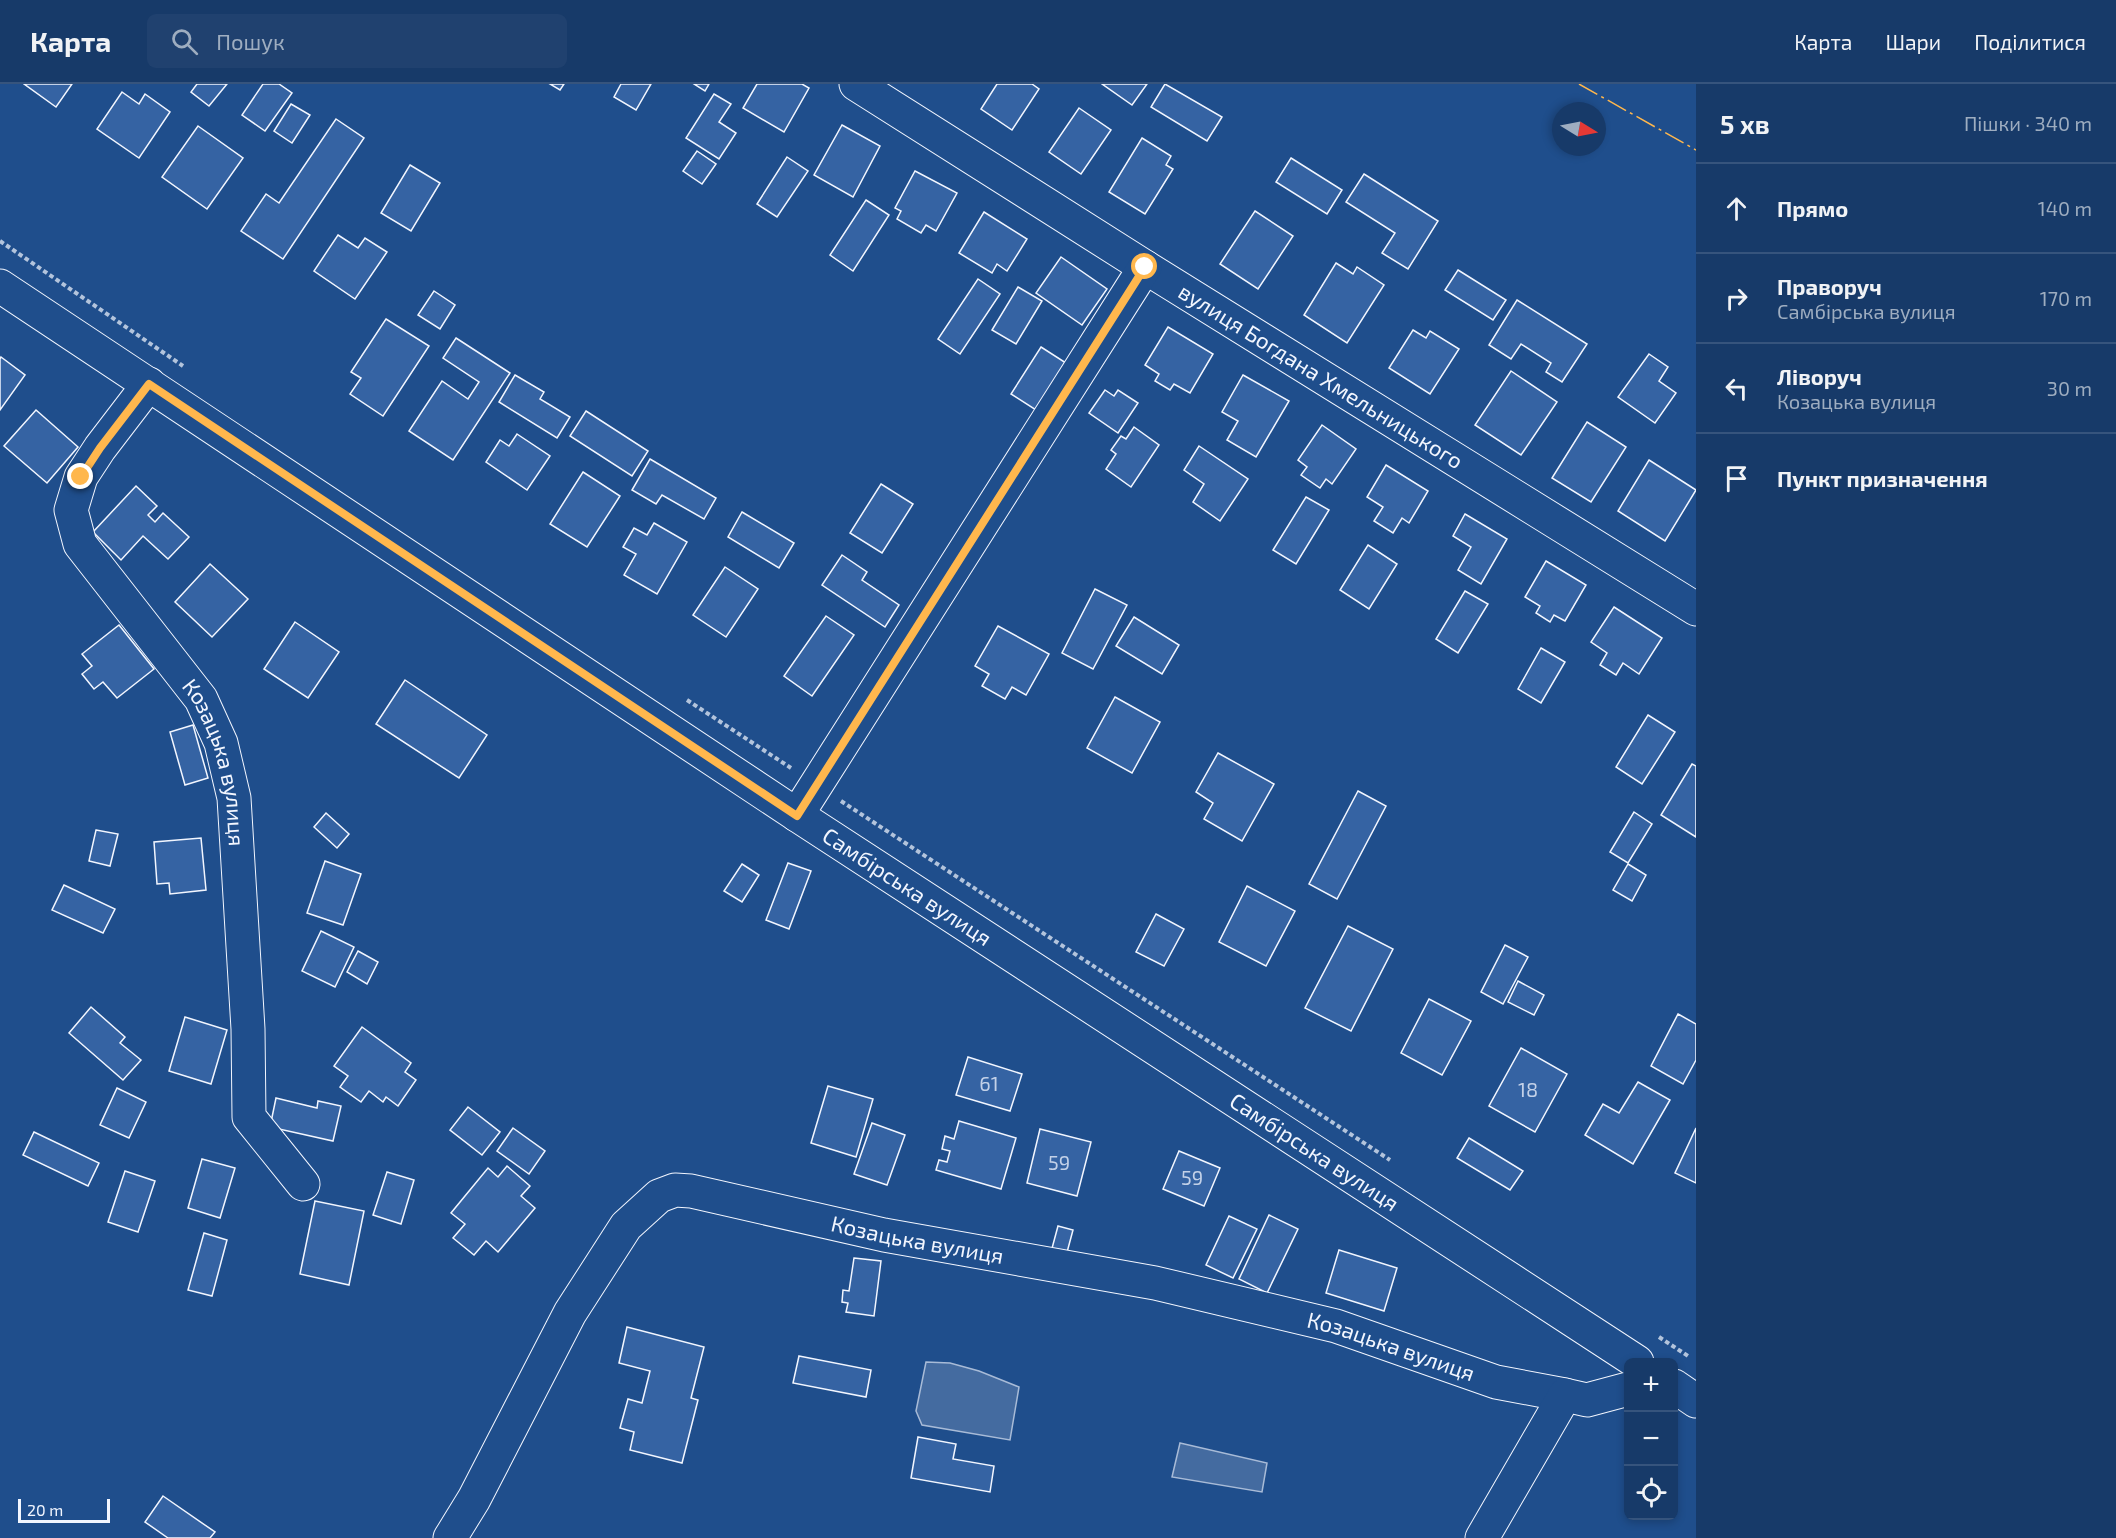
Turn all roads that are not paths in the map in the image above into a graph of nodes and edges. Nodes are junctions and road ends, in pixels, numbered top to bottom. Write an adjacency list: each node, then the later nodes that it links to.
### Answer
1 (856, 84): 2 (street, вулиця Богдана Хмельницького)
2 (1145, 267): 5 (street, вулиця Богдана Хмельницького); 6 (street)
3 (0, 286): 4 (street, Самбірська вулиця)
4 (149, 384): 6 (street, Самбірська вулиця); 7 (street, Козацька вулиця)
5 (1696, 609)
6 (797, 816): 8 (street, Самбірська вулиця)
7 (303, 1185)
8 (1631, 1358)
9 (1678, 1389): 12 (street)
10 (1624, 1390): 11 (street)
11 (1565, 1395): 13 (street, Козацька вулиця); 14 (street)
12 (1696, 1401)
13 (450, 1538)
14 (1482, 1538)

